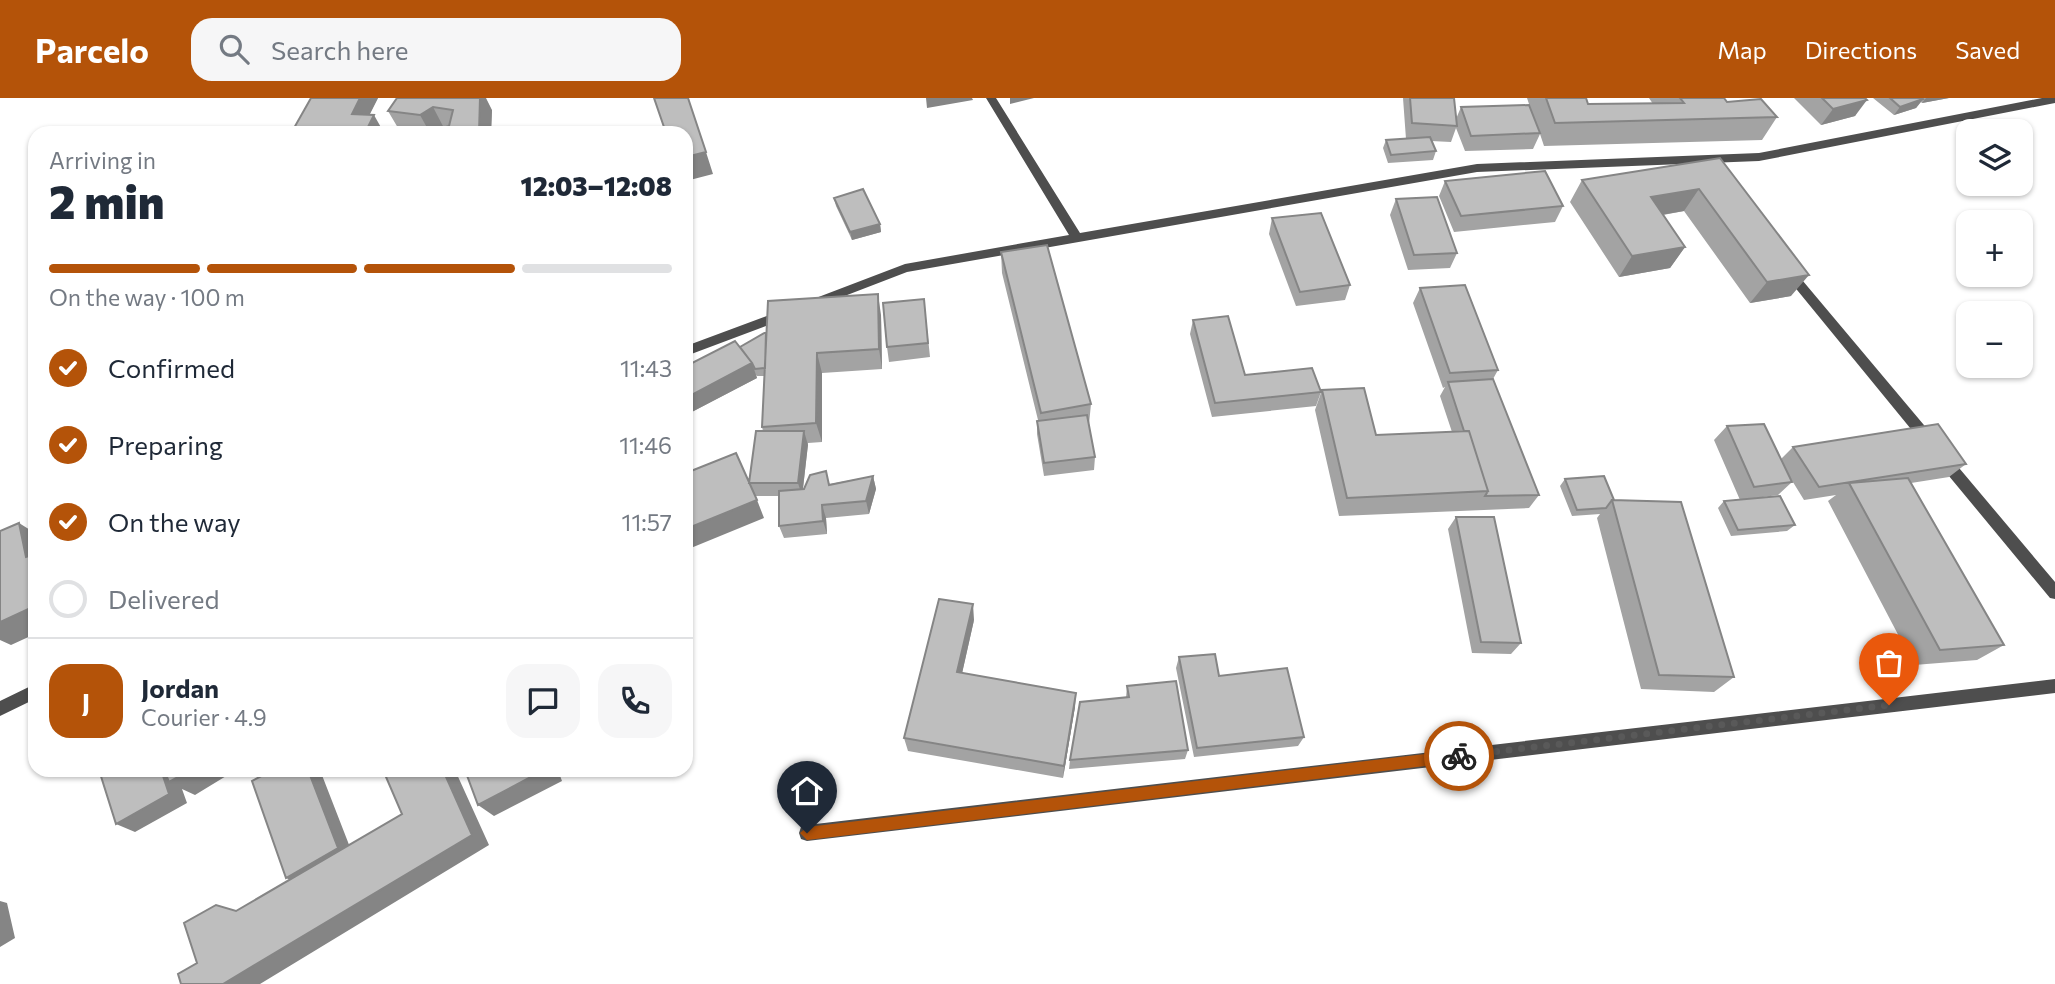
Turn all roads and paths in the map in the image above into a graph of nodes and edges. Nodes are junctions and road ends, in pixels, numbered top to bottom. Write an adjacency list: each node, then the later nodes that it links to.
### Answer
1 (991, 98): 3 (street)
2 (2055, 99): 3 (street)
3 (1077, 238): 5 (street)
4 (1775, 254): 8 (street)
5 (802, 307)
6 (789, 312): 7 (street)
7 (693, 348)
8 (2055, 593)
9 (2055, 686): 12 (street)
10 (28, 695): 11 (street)
11 (0, 709)
12 (807, 833)

